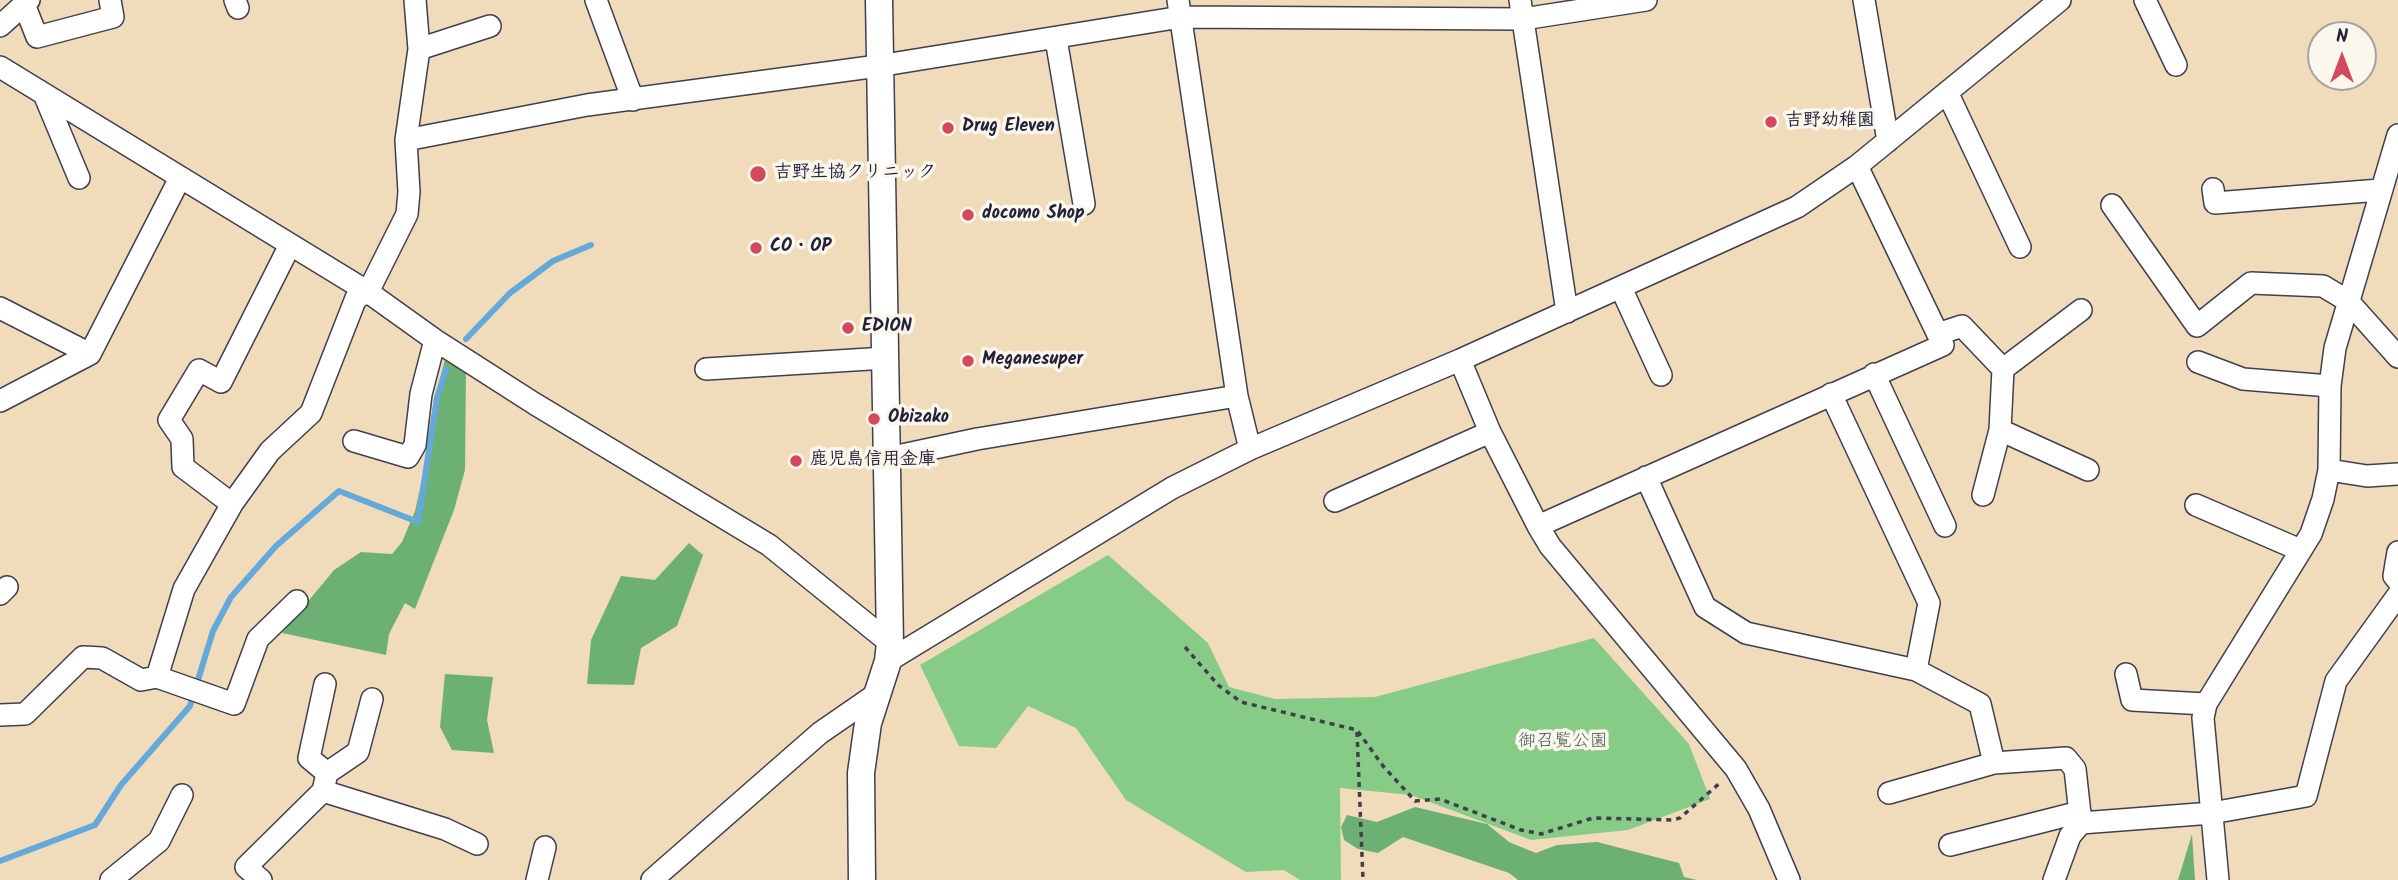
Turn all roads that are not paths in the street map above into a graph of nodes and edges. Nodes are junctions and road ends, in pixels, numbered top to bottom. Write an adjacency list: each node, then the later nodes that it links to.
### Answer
1 (110, 0): 9 (street)
2 (415, 0): 15 (street)
3 (596, 0): 21 (street)
4 (879, 0): 17 (main road)
5 (1646, 0): 11 (street)
6 (1864, 0): 24 (street)
7 (2060, 0): 20 (street)
8 (2145, 0): 16 (street)
9 (27, 2): 12 (street)
10 (1179, 9): 11 (street); 14 (street); 53 (street)
11 (1521, 10): 39 (street)
12 (0, 26)
13 (490, 26): 15 (street)
14 (1056, 39): 17 (street); 30 (street)
15 (419, 49): 23 (street)
16 (2176, 65)
17 (878, 66): 21 (street); 44 (main road)
18 (0, 67): 19 (street)
19 (44, 94): 26 (street); 27 (street)
20 (1948, 94): 24 (street); 33 (street)
21 (633, 100): 23 (street)
22 (2398, 135): 29 (street)
23 (405, 140): 35 (street)
24 (1888, 141): 25 (street)
25 (1857, 166): 34 (street); 40 (street)
26 (79, 178)
27 (180, 178): 32 (street); 42 (street)
28 (2213, 189): 29 (street)
29 (2381, 190): 36 (street)
30 (1084, 204)
31 (2112, 205): 36 (street)
32 (290, 245): 35 (street); 66 (street)
33 (2020, 247)
34 (1621, 288): 39 (street); 50 (street)
35 (368, 292): 41 (street); 66 (street)
36 (2348, 301): 43 (street); 51 (street)
37 (0, 308): 42 (street)
38 (2081, 310): 48 (street)
39 (1567, 312): 45 (street)
40 (1938, 334): 48 (street); 49 (street)
41 (435, 340): 57 (street); 75 (street)
42 (90, 355): 54 (street)
43 (2398, 357)
44 (886, 358): 47 (street); 59 (main road)
45 (1461, 360): 56 (street); 58 (street)
46 (2198, 362): 51 (street)
47 (706, 369)
48 (2003, 369): 55 (street)
49 (1874, 374): 52 (street); 69 (street)
50 (1661, 375)
51 (2330, 386): 61 (street)
52 (1831, 394): 63 (street); 76 (street)
53 (1237, 396): 58 (street); 59 (street)
54 (0, 401)
55 (2000, 430): 60 (street); 64 (street)
56 (1490, 432): 65 (street); 68 (street)
57 (354, 441)
58 (1250, 449): 75 (street)
59 (888, 458): 75 (main road)
60 (2088, 470)
61 (2329, 470): 62 (street); 70 (street)
62 (2398, 474)
63 (1646, 477): 68 (street); 76 (street)
64 (1983, 495)
65 (1335, 501)
66 (232, 504): 78 (street)
67 (2196, 505): 70 (street)
68 (1538, 526): 98 (street)
69 (1945, 526)
70 (2300, 550): 82 (street)
71 (2398, 552): 72 (street)
72 (2398, 581)
73 (2398, 595): 88 (street)
74 (297, 601): 78 (street)
75 (889, 652): 80 (main road)
76 (1916, 670): 84 (street)
77 (2126, 674): 82 (street)
78 (157, 677): 83 (street)
79 (325, 684): 85 (street)
80 (878, 693): 96 (street); 97 (main road)
81 (372, 699): 85 (street)
82 (2206, 704): 88 (street)
83 (0, 715)
84 (1994, 764): 86 (street); 89 (street)
85 (325, 782): 90 (street); 94 (street)
86 (1889, 793)
87 (182, 795): 93 (street)
88 (2212, 813): 89 (street); 100 (street)
89 (2080, 817): 91 (street); 99 (street)
90 (477, 844)
91 (1950, 845)
92 (545, 847): 95 (street)
93 (111, 880)
94 (261, 880)
95 (537, 880)
96 (652, 880)
97 (862, 880)
98 (1788, 880)
99 (2054, 880)
100 (2218, 880)

